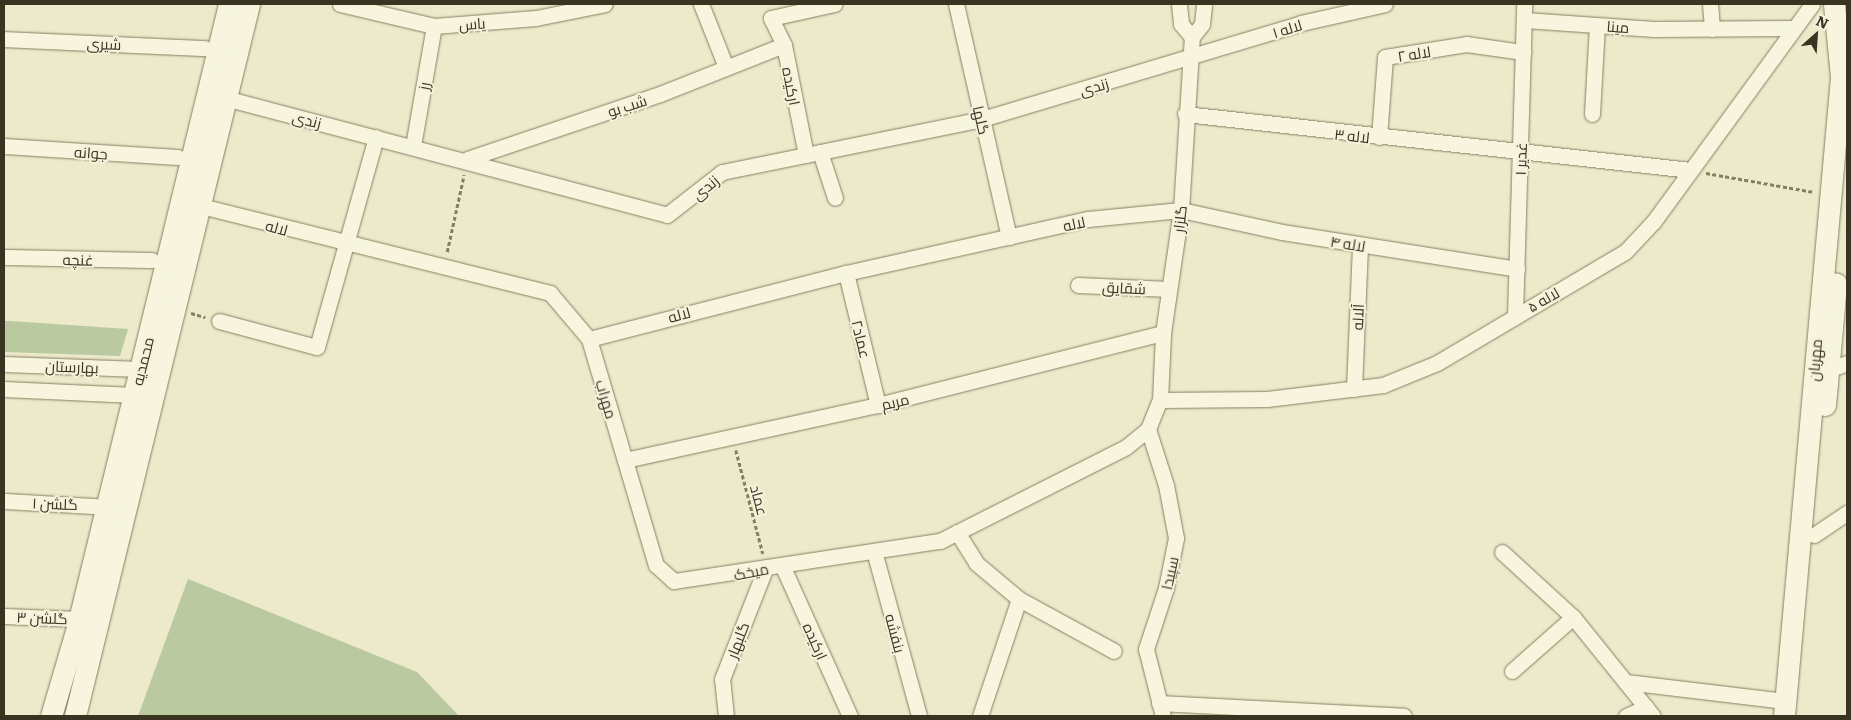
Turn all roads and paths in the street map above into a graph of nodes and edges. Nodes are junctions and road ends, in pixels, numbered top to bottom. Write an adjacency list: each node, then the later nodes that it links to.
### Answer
1 (229, 4): 64 (street, محمدیه)
2 (249, 4): 29 (street, محمدیه)
3 (340, 4): 19 (street, یاس)
4 (604, 4): 19 (street, یاس)
5 (701, 4): 28 (street)
6 (834, 4): 15 (street)
7 (956, 4): 32 (street, گلها)
8 (1178, 4): 22 (street)
9 (1204, 4): 22 (street, گلزار)
10 (1385, 4): 27 (street, لاله ۱)
11 (1524, 4): 17 (street, غدیر ۱)
12 (1710, 4): 21 (street)
13 (1812, 4): 20 (street, لاله ۵)
14 (1835, 4): 16 (street); 43 (street, مهربان)
15 (797, 8): 24 (street, ارکیده)
16 (1847, 8)
17 (1525, 20): 18 (street, مینا); 26 (street, غدیر ۱)
18 (1598, 25): 21 (street, مینا); 31 (street)
19 (434, 26): 36 (street, رز)
20 (1791, 28): 21 (street, مینا); 42 (street, لاله ۵)
21 (1712, 29)
22 (1192, 37): 27 (street, گلزار)
23 (4, 39): 25 (street, شیری)
24 (784, 45): 28 (street, شب بو); 37 (street, ارکیده)
25 (205, 48)
26 (1523, 52): 34 (street, لاله ۲); 38 (street, غدیر ۱)
27 (1190, 59): 30 (street, گلزار); 32 (street, زندی)
28 (726, 67): 40 (street, شب بو)
29 (225, 98): 33 (street, زندی); 45 (street, محمدیه)
30 (1185, 114): 34 (street, لاله ۳); 46 (street, گلزار)
31 (1592, 114)
32 (982, 119): 37 (street, زندی); 47 (street, گلها)
33 (376, 136): 36 (street, زندی); 49 (street)
34 (1379, 137): 38 (street, لاله ۳)
35 (4, 146): 39 (street, جوانه)
36 (413, 146): 40 (street, زندی)
37 (813, 154): 40 (street, زندی); 44 (street, ارکیده)
38 (1520, 154): 42 (street, لاله ۳); 53 (street, غدیر ۱)
39 (178, 157)
40 (467, 159): 52 (path)
41 (1847, 168): 63 (street, مهربان)
42 (1691, 170): 43 (path); 58 (street, لاله ۵)
43 (1830, 195): 72 (street, مهربان)
44 (835, 198)
45 (201, 206): 49 (street, لاله); 57 (street, محمدیه)
46 (1181, 210): 47 (street, لاله); 48 (street, لاله ۴); 56 (street, گلزار)
47 (1009, 237): 54 (street, لاله)
48 (1360, 244): 53 (street, لاله ۴); 66 (street, آلاله)
49 (346, 246): 52 (street, لاله); 59 (street)
50 (4, 257): 51 (street, غنچه)
51 (152, 260)
52 (445, 264): 61 (street, لاله)
53 (1517, 269): 58 (street, غدیر ۱)
54 (846, 272): 61 (street, لاله); 69 (street, عماد۲)
55 (1078, 284): 56 (street, شقایق)
56 (1170, 289): 60 (street, گلزار)
57 (176, 309): 59 (path); 94 (street, محمدیه)
58 (1515, 315): 66 (street, لاله ۵)
59 (219, 320)
60 (1163, 333): 68 (street, گلزار); 69 (street, مریم)
61 (589, 338): 73 (street, مهراب)
62 (4, 364): 64 (street, بهارستان)
63 (1838, 366): 72 (street, مهربان)
64 (140, 369): 67 (street, محمدیه)
65 (4, 389): 67 (street, بهارستان)
66 (1354, 389): 68 (street, لاله ۵)
67 (134, 395): 75 (street, محمدیه)
68 (1160, 400): 70 (street, میخک)
69 (878, 405): 71 (street, مریم)
70 (1148, 429): 77 (street, میخک); 90 (street, سپیدا)
71 (733, 439): 73 (street, مریم); 82 (path, عماد)
72 (1815, 448): 78 (street, مهربان); 91 (street, مهربان)
73 (625, 460): 82 (street, میخک)
74 (4, 501): 75 (street, گلشن ۱)
75 (106, 507): 86 (street, محمدیه)
76 (1847, 513): 78 (street)
77 (957, 532): 79 (street, میخک); 83 (street)
78 (1814, 535): 91 (street, مهربان)
79 (874, 551): 81 (street, میخک); 97 (street, بنفشه)
80 (1502, 552): 85 (street)
81 (782, 565): 82 (street, میخک); 96 (street, ارکیده)
82 (766, 567): 95 (street, گلبهار)
83 (1019, 599): 87 (street); 98 (street)
84 (4, 616): 86 (street, گلشن ۳)
85 (1573, 616): 88 (street); 89 (street)
86 (79, 619): 93 (street, محمدیه)
87 (1114, 651)
88 (1512, 671)
89 (1626, 682): 91 (street); 92 (street)
90 (1161, 709): 99 (street)
91 (1789, 711)
92 (1650, 712): 100 (street)
93 (51, 716)
94 (75, 716)
95 (726, 716)
96 (850, 716)
97 (919, 716)
98 (980, 716)
99 (1404, 716)
100 (1626, 716)

